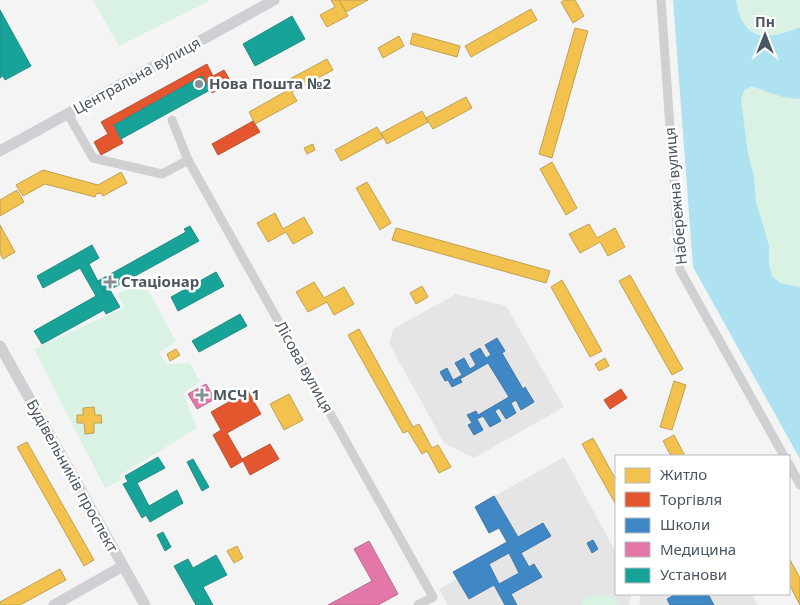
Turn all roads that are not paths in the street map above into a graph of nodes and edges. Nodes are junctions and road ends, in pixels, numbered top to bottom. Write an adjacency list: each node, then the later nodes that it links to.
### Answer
1 (274, 0): 3 (street, Центральна вулиця)
2 (661, 0): 8 (street, Набережна вулиця)
3 (68, 114): 5 (street, Центральна вулиця); 6 (street)
4 (172, 120): 6 (street, Лісова вулиця)
5 (0, 151)
6 (188, 160): 14 (street, Лісова вулиця)
7 (0, 346): 11 (street, Будівельників проспект)
8 (783, 455)
9 (790, 466): 10 (street)
10 (800, 484)
11 (123, 566): 12 (street); 13 (street, Будівельників проспект)
12 (54, 605)
13 (145, 605)
14 (418, 605)

